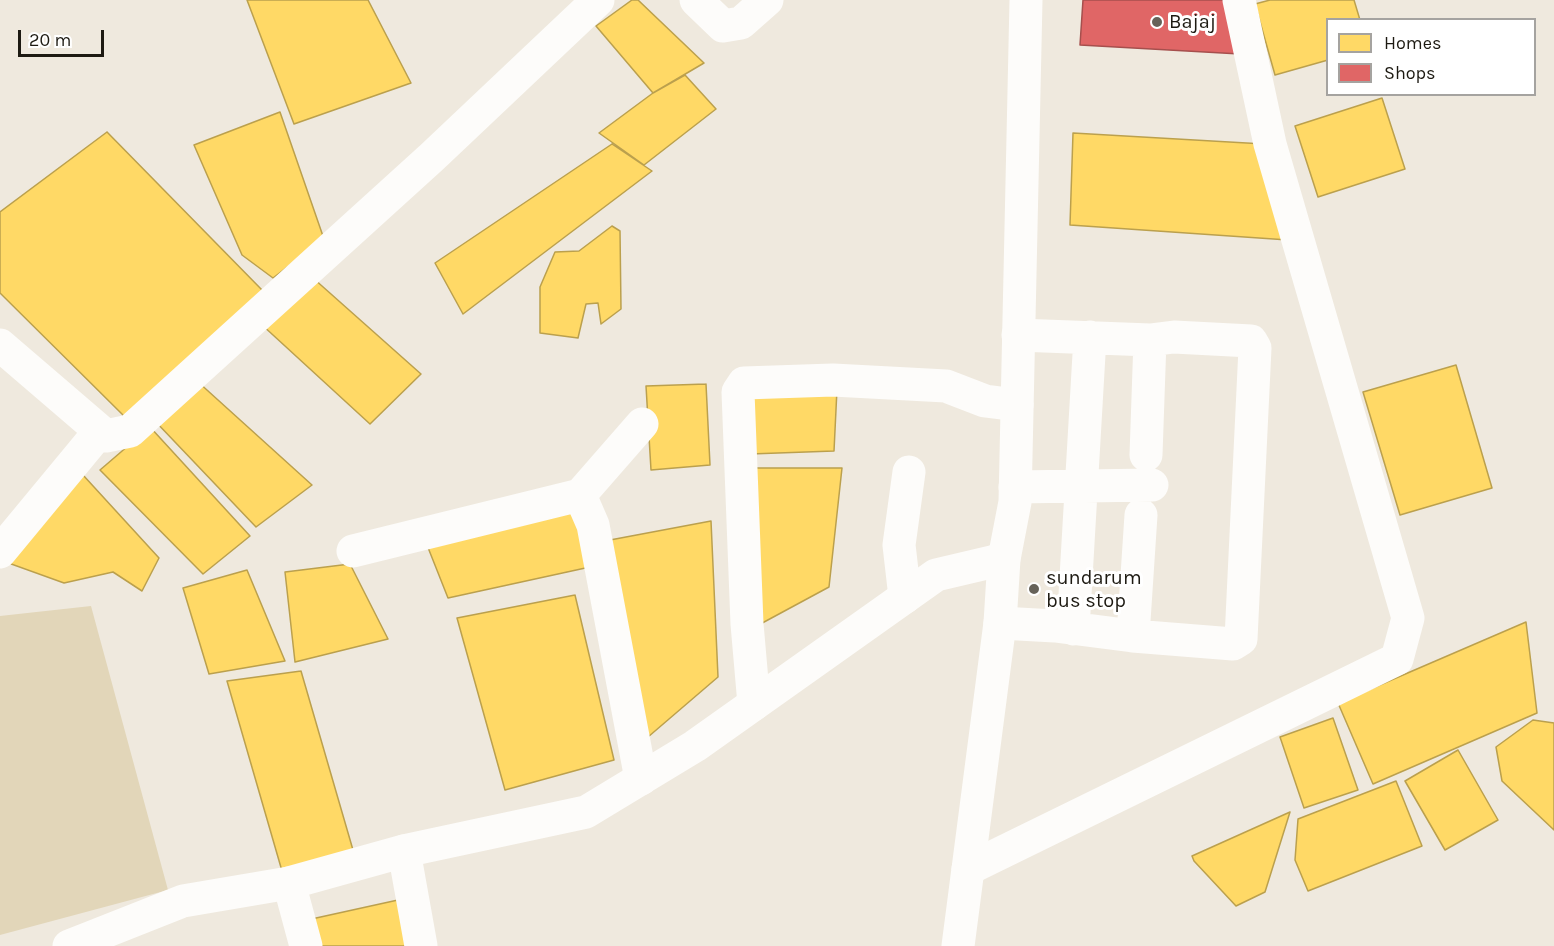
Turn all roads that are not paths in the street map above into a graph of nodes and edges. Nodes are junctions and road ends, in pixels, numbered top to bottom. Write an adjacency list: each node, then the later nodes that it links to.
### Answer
1 (598, 0): 12 (street)
2 (696, 0): 3 (street)
3 (767, 0)
4 (1026, 0): 6 (street)
5 (1239, 0): 28 (street)
6 (1018, 335): 7 (street); 10 (street)
7 (1090, 338): 8 (street); 15 (street)
8 (1150, 340): 14 (street); 24 (street)
9 (4, 357): 12 (street)
10 (1017, 405): 16 (street); 25 (street)
11 (642, 424): 17 (street)
12 (100, 431): 19 (street)
13 (909, 472): 21 (street)
14 (1146, 485): 15 (street); 24 (street)
15 (1082, 486): 16 (street); 23 (street)
16 (1015, 487): 20 (street)
17 (580, 495): 18 (street); 26 (street)
18 (353, 551)
19 (0, 552)
20 (1004, 559): 21 (street); 22 (street)
21 (905, 597): 25 (street)
22 (1000, 623): 23 (street); 28 (street)
23 (1073, 629): 24 (street)
24 (1133, 636)
25 (754, 704): 26 (street)
26 (641, 779): 27 (street)
27 (404, 851): 29 (street); 32 (street)
28 (968, 869): 33 (street)
29 (289, 883): 30 (street); 31 (street)
30 (69, 946)
31 (306, 946)
32 (421, 946)
33 (958, 946)

